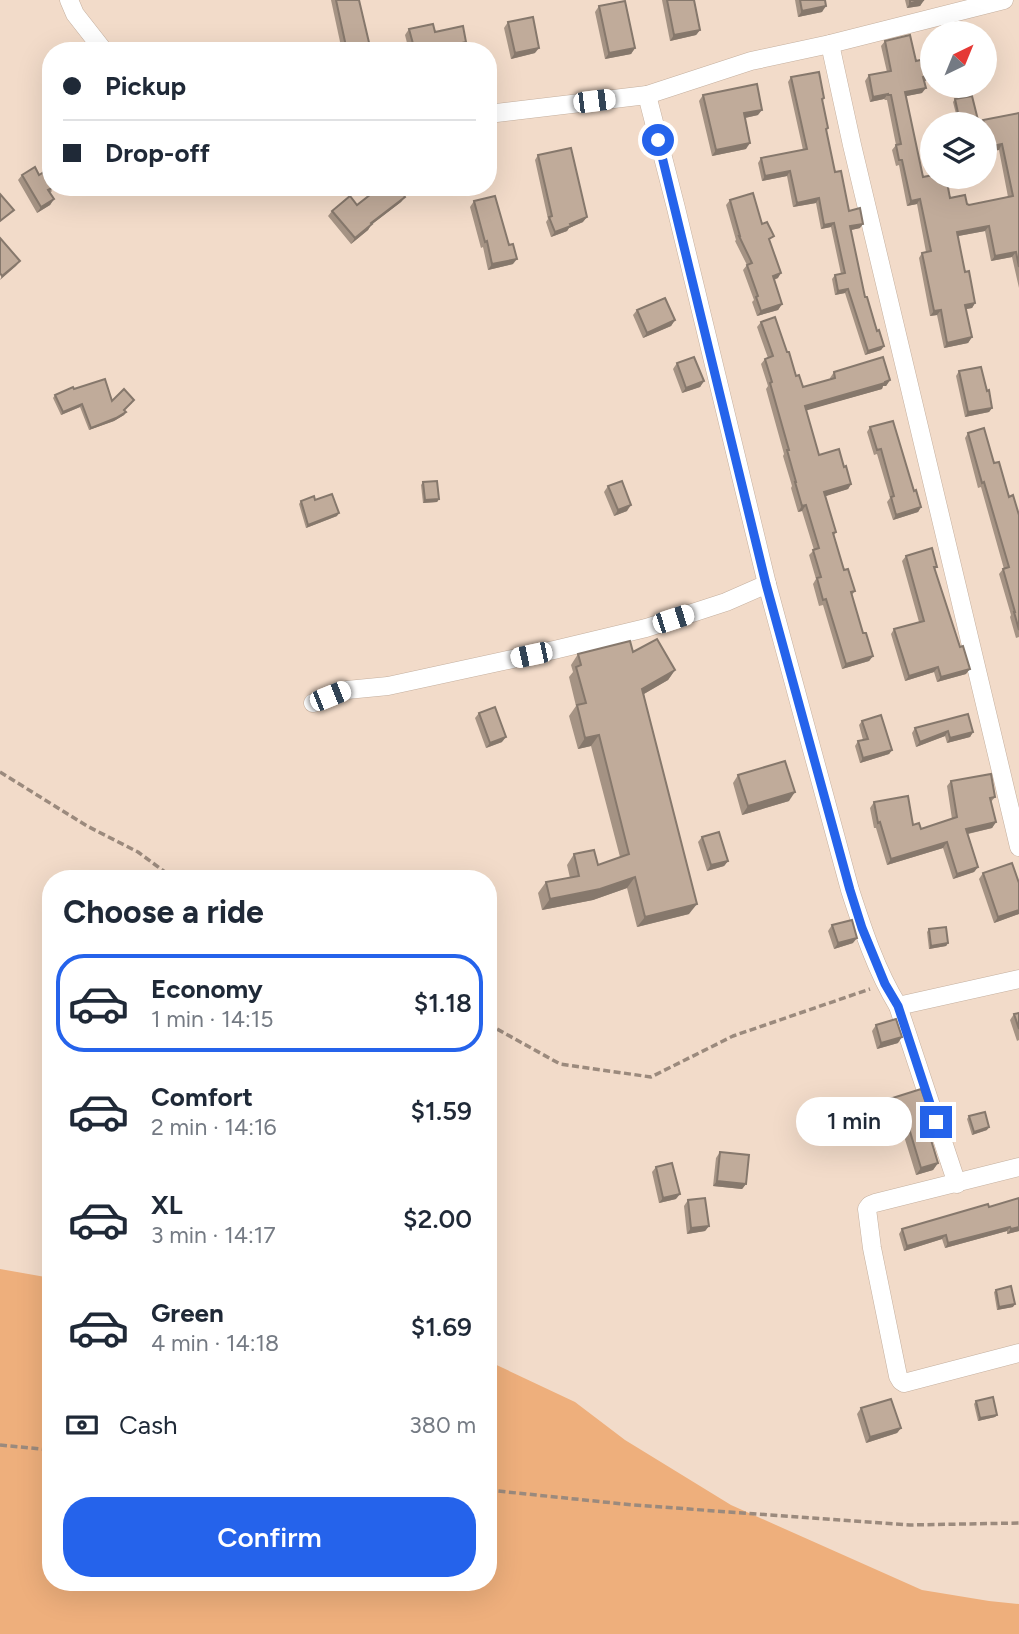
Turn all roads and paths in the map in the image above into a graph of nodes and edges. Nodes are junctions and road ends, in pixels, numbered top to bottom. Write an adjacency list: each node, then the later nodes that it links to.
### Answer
1 (69, 0): 3 (street)
2 (1004, 0): 4 (street)
3 (97, 42)
4 (831, 44): 5 (street); 10 (street)
5 (647, 95): 6 (street); 7 (street)
6 (497, 113)
7 (766, 584): 8 (street); 13 (street)
8 (313, 703)
9 (0, 772): 11 (path)
10 (1019, 847)
11 (162, 870)
12 (1019, 979): 14 (street)
13 (885, 984): 14 (street); 15 (path)
14 (898, 1006): 17 (street)
15 (497, 1029)
16 (1019, 1167): 17 (street)
17 (957, 1184): 18 (street)
18 (1019, 1353)
19 (0, 1446): 20 (path)
20 (42, 1449)
21 (497, 1491): 22 (path)
22 (1019, 1523)

